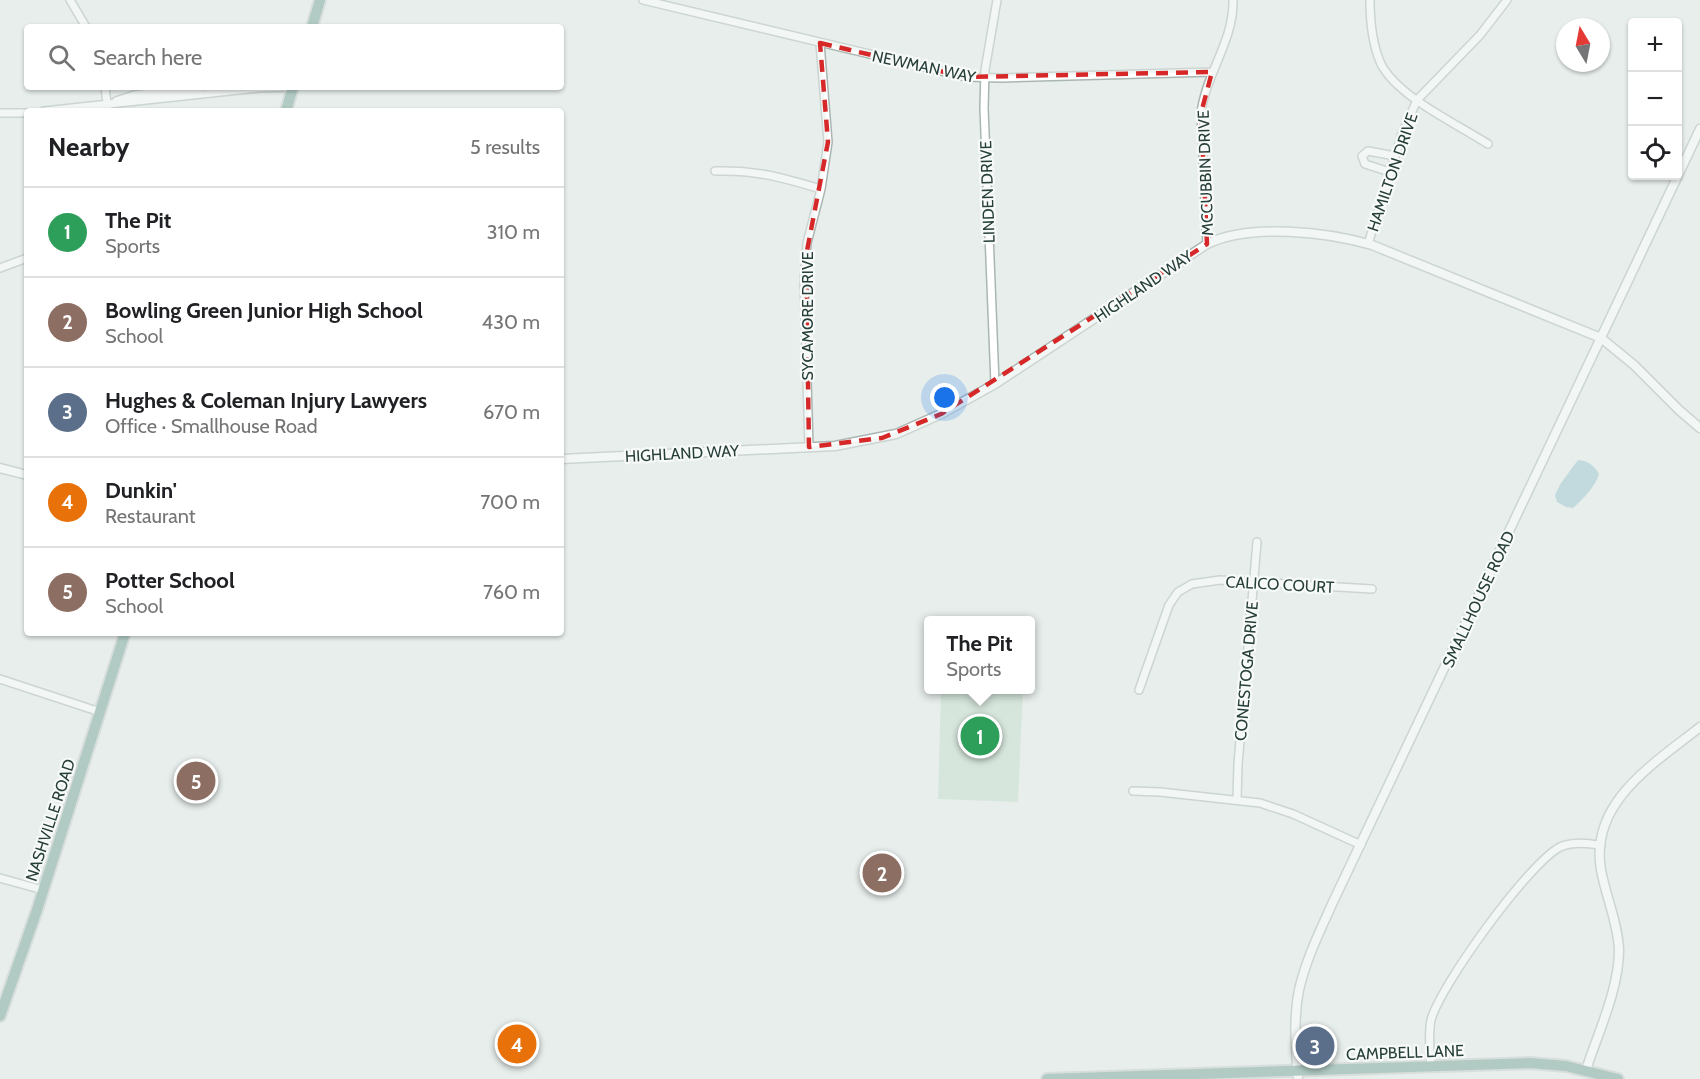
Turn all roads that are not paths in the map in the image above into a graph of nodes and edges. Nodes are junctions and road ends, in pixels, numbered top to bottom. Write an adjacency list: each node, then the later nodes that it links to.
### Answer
1 (70, 0): 8 (street)
2 (320, 0): 9 (main road)
3 (643, 0): 10 (street, NEWMAN WAY)
4 (997, 0): 12 (street, LINDEN DRIVE)
5 (1233, 0): 11 (street, MCCUBBIN DRIVE)
6 (1370, 0): 17 (street)
7 (1507, 0): 17 (street)
8 (84, 24)
9 (313, 24)
10 (820, 43): 12 (street, NEWMAN WAY); 27 (street, SYCAMORE DRIVE)
11 (1212, 72): 12 (street, NEWMAN WAY); 28 (street, MCCUBBIN DRIVE)
12 (985, 78): 33 (street, LINDEN DRIVE)
13 (105, 90): 18 (street)
14 (176, 90): 18 (street)
15 (244, 90): 18 (street)
16 (292, 90): 19 (main road)
17 (1417, 100): 23 (street); 24 (street, HAMILTON DRIVE)
18 (108, 108)
19 (287, 108)
20 (0, 113): 21 (street)
21 (24, 113)
22 (1700, 129): 32 (street, SMALLHOUSE ROAD)
23 (1488, 144)
24 (1395, 156): 26 (street, HAMILTON DRIVE); 26 (street)
25 (715, 171): 27 (street)
26 (1390, 172): 29 (street, HAMILTON DRIVE)
27 (820, 189): 35 (street, SYCAMORE DRIVE)
28 (1207, 244): 29 (street, HIGHLAND WAY); 33 (street, HIGHLAND WAY)
29 (1368, 244): 32 (street, HIGHLAND WAY)
30 (24, 259): 31 (street)
31 (0, 268)
32 (1601, 338): 34 (street, HIGHLAND WAY); 50 (street, SMALLHOUSE ROAD)
33 (995, 384): 35 (street, HIGHLAND WAY)
34 (1700, 428)
35 (809, 447): 36 (street, HIGHLAND WAY)
36 (564, 459)
37 (0, 468): 38 (street)
38 (24, 475)
39 (1257, 542): 40 (street, CONESTOGA DRIVE)
40 (1253, 584): 41 (street, CALICO COURT); 44 (street, CALICO COURT); 48 (street, CONESTOGA DRIVE)
41 (1372, 589)
42 (124, 636): 45 (main road, NASHVILLE ROAD)
43 (0, 679): 45 (street)
44 (1139, 690)
45 (100, 712): 52 (main road, NASHVILLE ROAD)
46 (1700, 727): 49 (street)
47 (1133, 791): 48 (street)
48 (1237, 800): 50 (street)
49 (1601, 844): 54 (street); 55 (street)
50 (1361, 845): 56 (street, SMALLHOUSE ROAD)
51 (0, 878): 52 (street)
52 (43, 890): 53 (main road, NASHVILLE ROAD)
53 (0, 1016)
54 (1431, 1066): 55 (main road, CAMPBELL LANE); 56 (main road, CAMPBELL LANE)
55 (1586, 1070): 58 (main road, CAMPBELL LANE)
56 (1298, 1075): 57 (main road, CAMPBELL LANE)
57 (1047, 1079)
58 (1618, 1079)

